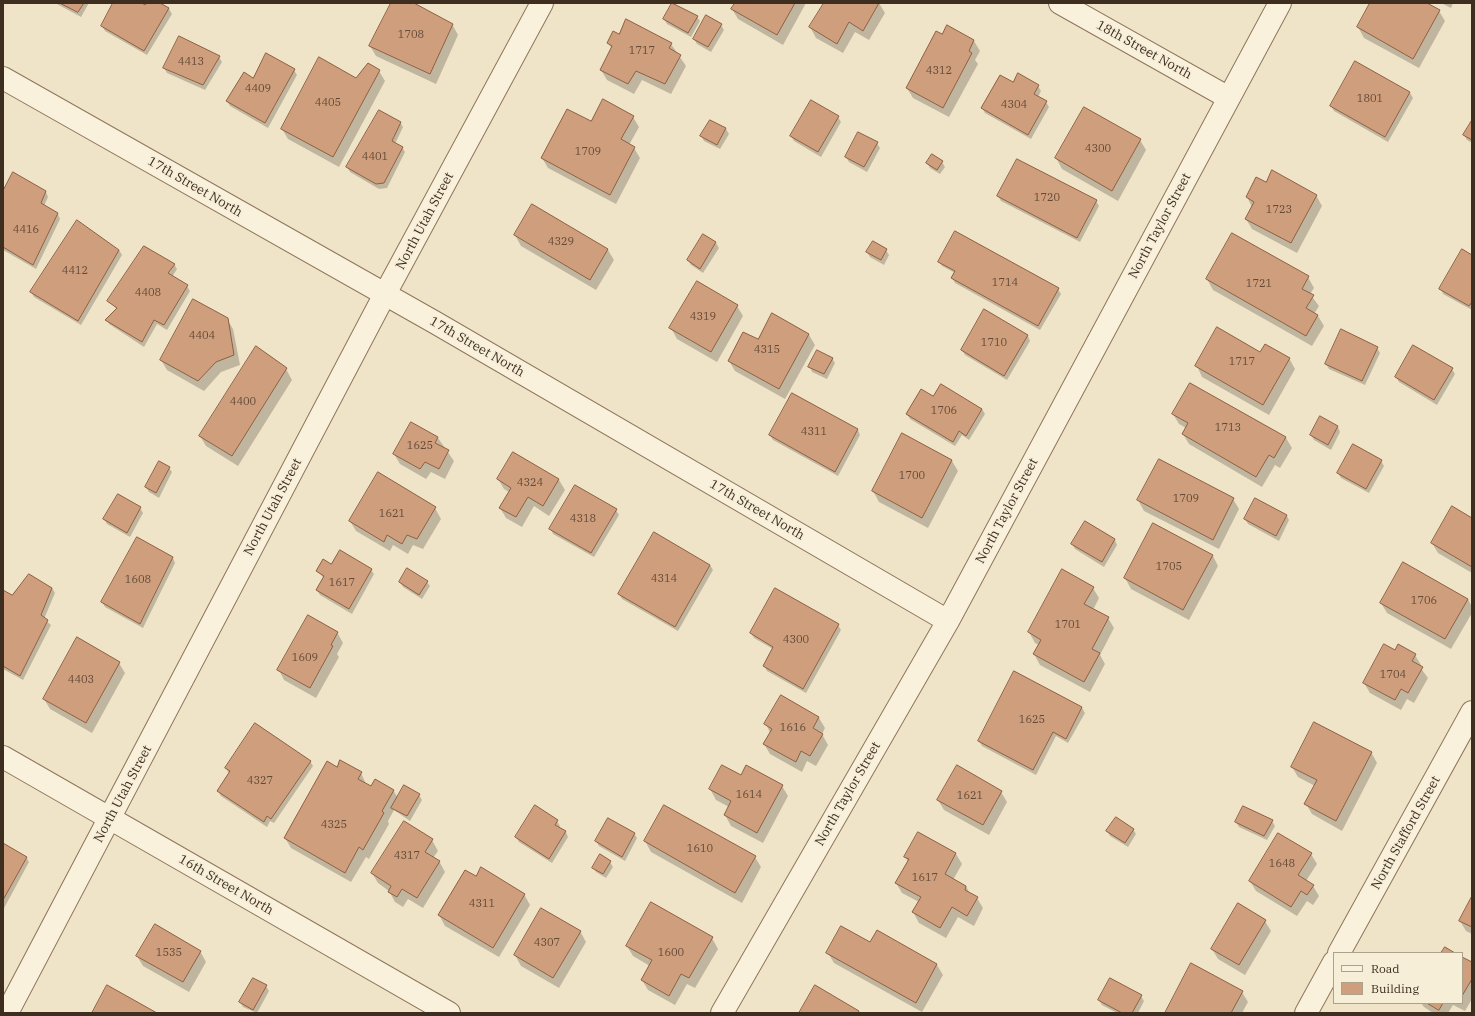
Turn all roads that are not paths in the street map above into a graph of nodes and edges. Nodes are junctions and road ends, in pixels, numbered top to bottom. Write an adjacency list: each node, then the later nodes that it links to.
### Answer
1 (542, 3): 6 (street, North Utah Street)
2 (1060, 3): 5 (street, 18th Street North)
3 (1280, 3): 5 (street, North Taylor Street)
4 (3, 78): 6 (street, 17th Street North)
5 (1229, 98): 7 (street, North Taylor Street)
6 (385, 294): 7 (street, 17th Street North); 10 (street, North Utah Street)
7 (948, 621): 15 (street, North Taylor Street)
8 (1472, 712): 11 (street, North Stafford Street)
9 (3, 758): 10 (street, 16th Street North)
10 (110, 819): 13 (street, North Utah Street); 14 (street, 16th Street North)
11 (1340, 952)
12 (1333, 964): 16 (street)
13 (7, 1013)
14 (449, 1013)
15 (722, 1013)
16 (1306, 1013)

